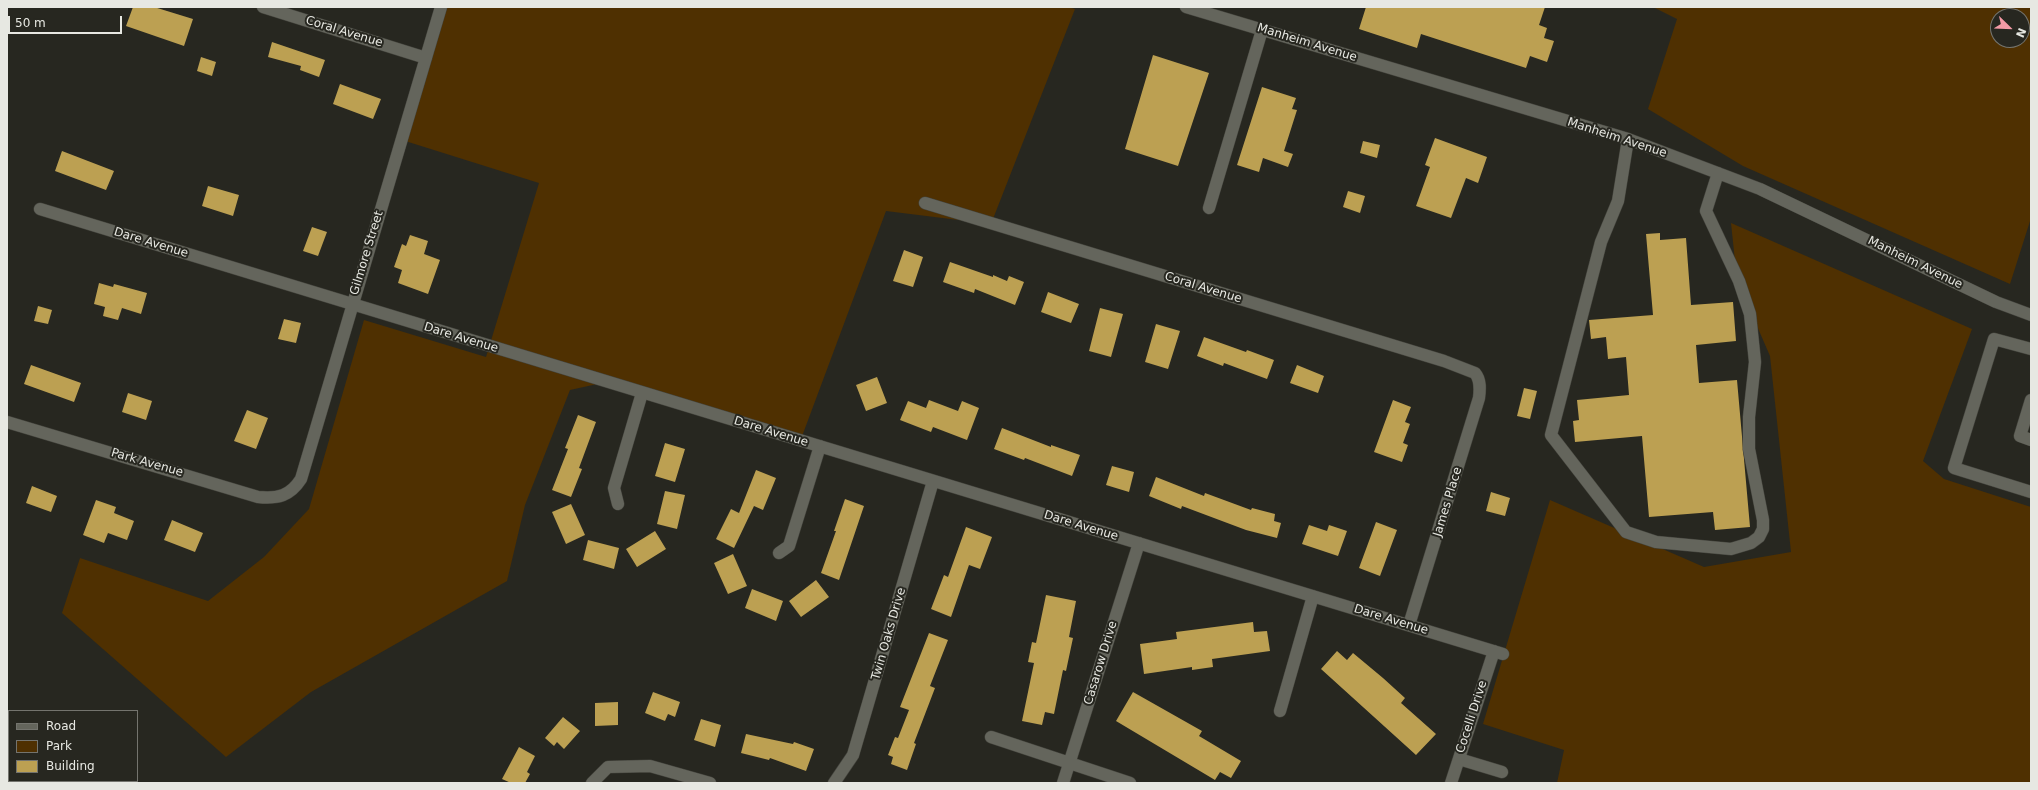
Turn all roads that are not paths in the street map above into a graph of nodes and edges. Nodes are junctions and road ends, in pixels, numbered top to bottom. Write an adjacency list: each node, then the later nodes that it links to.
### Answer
1 (263, 7): 7 (street, Coral Avenue)
2 (441, 7): 7 (street, Gilmore Street)
3 (1186, 7): 5 (street, Manheim Avenue)
4 (1229, 7): 5 (street)
5 (1226, 19): 6 (street, Manheim Avenue)
6 (1262, 30): 8 (street, Manheim Avenue); 11 (street)
7 (426, 58): 13 (street, Gilmore Street)
8 (1628, 139): 9 (street, Manheim Avenue); 9 (street)
9 (1718, 173): 14 (street, Manheim Avenue)
10 (925, 203): 16 (street, Coral Avenue)
11 (1209, 208)
12 (40, 209): 13 (street, Dare Avenue)
13 (352, 305): 17 (street, Dare Avenue); 24 (street, Gilmore Street)
14 (2031, 315)
15 (2031, 349): 23 (street)
16 (1478, 377): 29 (street, James Place)
17 (642, 393): 21 (street, Dare Avenue); 25 (street)
18 (2031, 400): 20 (street)
19 (7, 422): 24 (street, Park Avenue)
20 (2031, 440)
21 (820, 446): 22 (street, Dare Avenue); 27 (street)
22 (934, 481): 26 (street, Dare Avenue); 38 (street, Twin Oaks Drive)
23 (2031, 492)
24 (287, 494)
25 (618, 504)
26 (1139, 543): 28 (street, Dare Avenue); 34 (street, Casarow Drive)
27 (779, 553)
28 (1313, 596): 29 (street, Dare Avenue); 31 (street)
29 (1409, 625): 30 (street, Dare Avenue)
30 (1498, 652): 33 (street, Cocelli Drive)
31 (1280, 711)
32 (991, 738): 34 (street)
33 (1459, 758): 35 (street); 41 (street, Cocelli Drive)
34 (1070, 763): 39 (street, Casarow Drive); 40 (street)
35 (1502, 772)
36 (592, 783): 37 (street)
37 (710, 783)
38 (834, 783)
39 (1063, 783)
40 (1130, 783)
41 (1451, 783)

